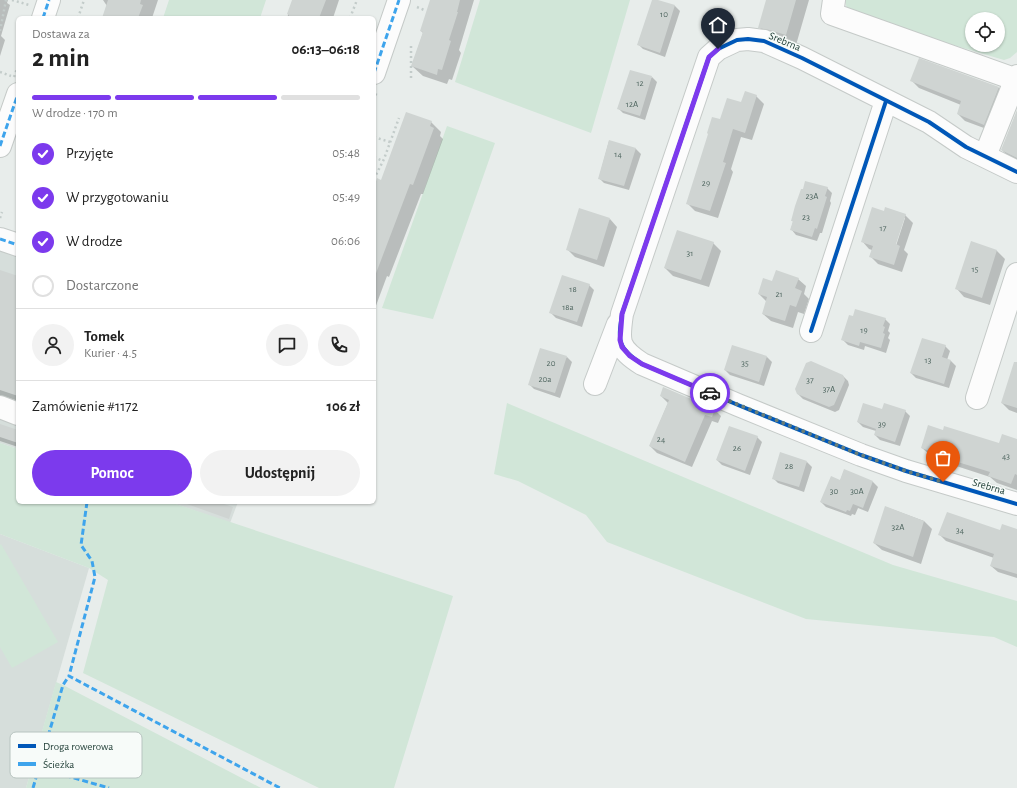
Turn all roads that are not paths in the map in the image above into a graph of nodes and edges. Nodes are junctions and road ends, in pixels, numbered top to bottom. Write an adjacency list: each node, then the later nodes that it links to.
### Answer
1 (399, 0): 3 (street)
2 (834, 0): 4 (street)
3 (376, 67)
4 (1016, 79): 8 (street)
5 (16, 86): 7 (street)
6 (886, 101): 8 (street, Srebrna); 13 (street, Srebrna); 14 (street)
7 (0, 146)
8 (985, 156): 9 (street, Srebrna)
9 (1017, 172)
10 (0, 239): 11 (street)
11 (16, 244)
12 (1017, 274): 16 (street)
13 (622, 314): 15 (street, Srebrna); 19 (street, Srebrna)
14 (811, 331)
15 (595, 384)
16 (977, 398)
17 (0, 407): 18 (street)
18 (16, 413)
19 (1017, 504)

